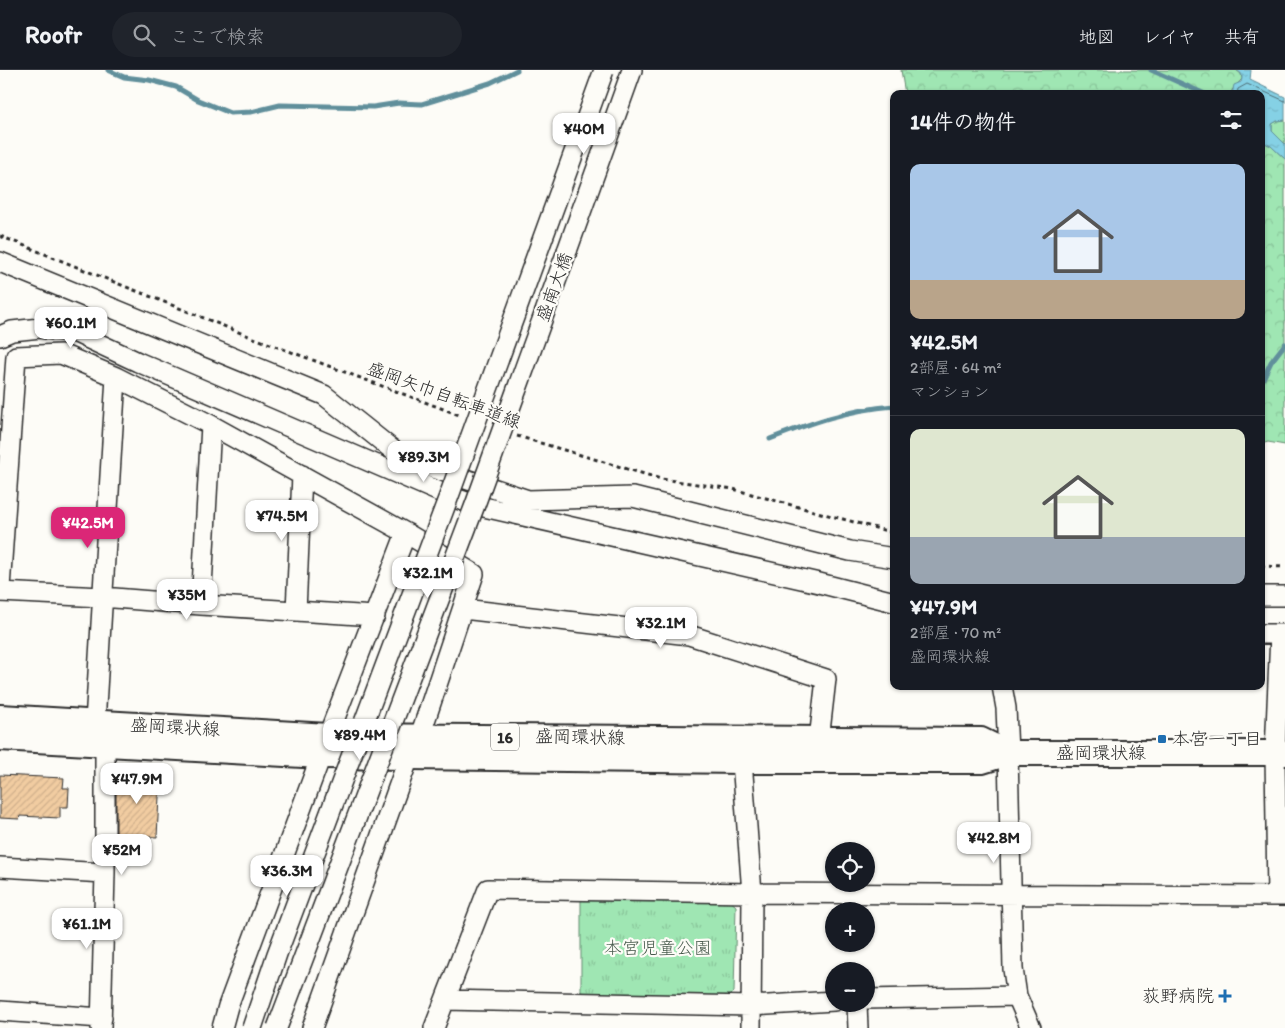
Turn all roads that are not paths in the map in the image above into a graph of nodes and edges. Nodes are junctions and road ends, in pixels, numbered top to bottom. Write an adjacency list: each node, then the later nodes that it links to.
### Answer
1 (604, 70): 8 (street, 盛南大橋, bridge)
2 (632, 70): 9 (street, 盛南大橋, bridge)
3 (0, 262): 11 (street)
4 (2, 329): 8 (street)
5 (116, 377): 6 (street); 12 (street); 14 (street)
6 (211, 425): 7 (street); 18 (street)
7 (302, 475): 10 (street); 20 (street)
8 (449, 496): 9 (street); 49 (street, 盛南大橋, bridge)
9 (475, 505): 17 (street); 50 (street, 盛南大橋, bridge)
10 (406, 533): 19 (street); 21 (street)
11 (890, 557)
12 (0, 588)
13 (0, 592): 14 (street)
14 (102, 596): 18 (street); 25 (street)
15 (1265, 596): 16 (street)
16 (1285, 596)
17 (890, 601)
18 (201, 605): 20 (street)
19 (463, 609): 26 (street); 28 (street)
20 (296, 611): 21 (street)
21 (375, 616): 30 (street)
22 (1275, 634): 32 (street)
23 (1003, 690): 31 (street)
24 (0, 717): 25 (main road, 盛岡環状線 / 16)
25 (95, 723): 30 (main road, 盛岡環状線 / 16)
26 (420, 736): 28 (main road, 盛岡環状線 / 16); 30 (main road, 盛岡環状線 / 16)
27 (0, 738): 29 (main road, 盛岡環状線 / 16)
28 (820, 740): 31 (main road, 盛岡環状線 / 16)
29 (105, 744): 30 (main road, 盛岡環状線 / 16); 36 (street)
30 (325, 746): 33 (main road, 盛岡環状線 / 16); 48 (street)
31 (1008, 753): 32 (main road, 盛岡環状線 / 16); 34 (main road, 盛岡環状線 / 16); 38 (street)
32 (1280, 753): 39 (street)
33 (409, 757): 34 (main road, 盛岡環状線 / 16); 51 (street)
34 (742, 761): 37 (street)
35 (0, 867): 36 (street)
36 (106, 873): 47 (street)
37 (752, 894): 38 (street); 42 (street); 44 (street)
38 (1011, 895): 39 (street); 40 (street)
39 (1281, 896)
40 (1017, 996): 41 (street); 55 (street)
41 (875, 999)
42 (445, 1000): 44 (street); 52 (street)
43 (825, 1001): 44 (street)
44 (751, 1006): 53 (street)
45 (0, 1011): 47 (street)
46 (857, 1012): 54 (street)
47 (101, 1023)
48 (222, 1028)
49 (252, 1028)
50 (277, 1028)
51 (312, 1028)
52 (434, 1028)
53 (751, 1028)
54 (858, 1028)
55 (1031, 1028)

